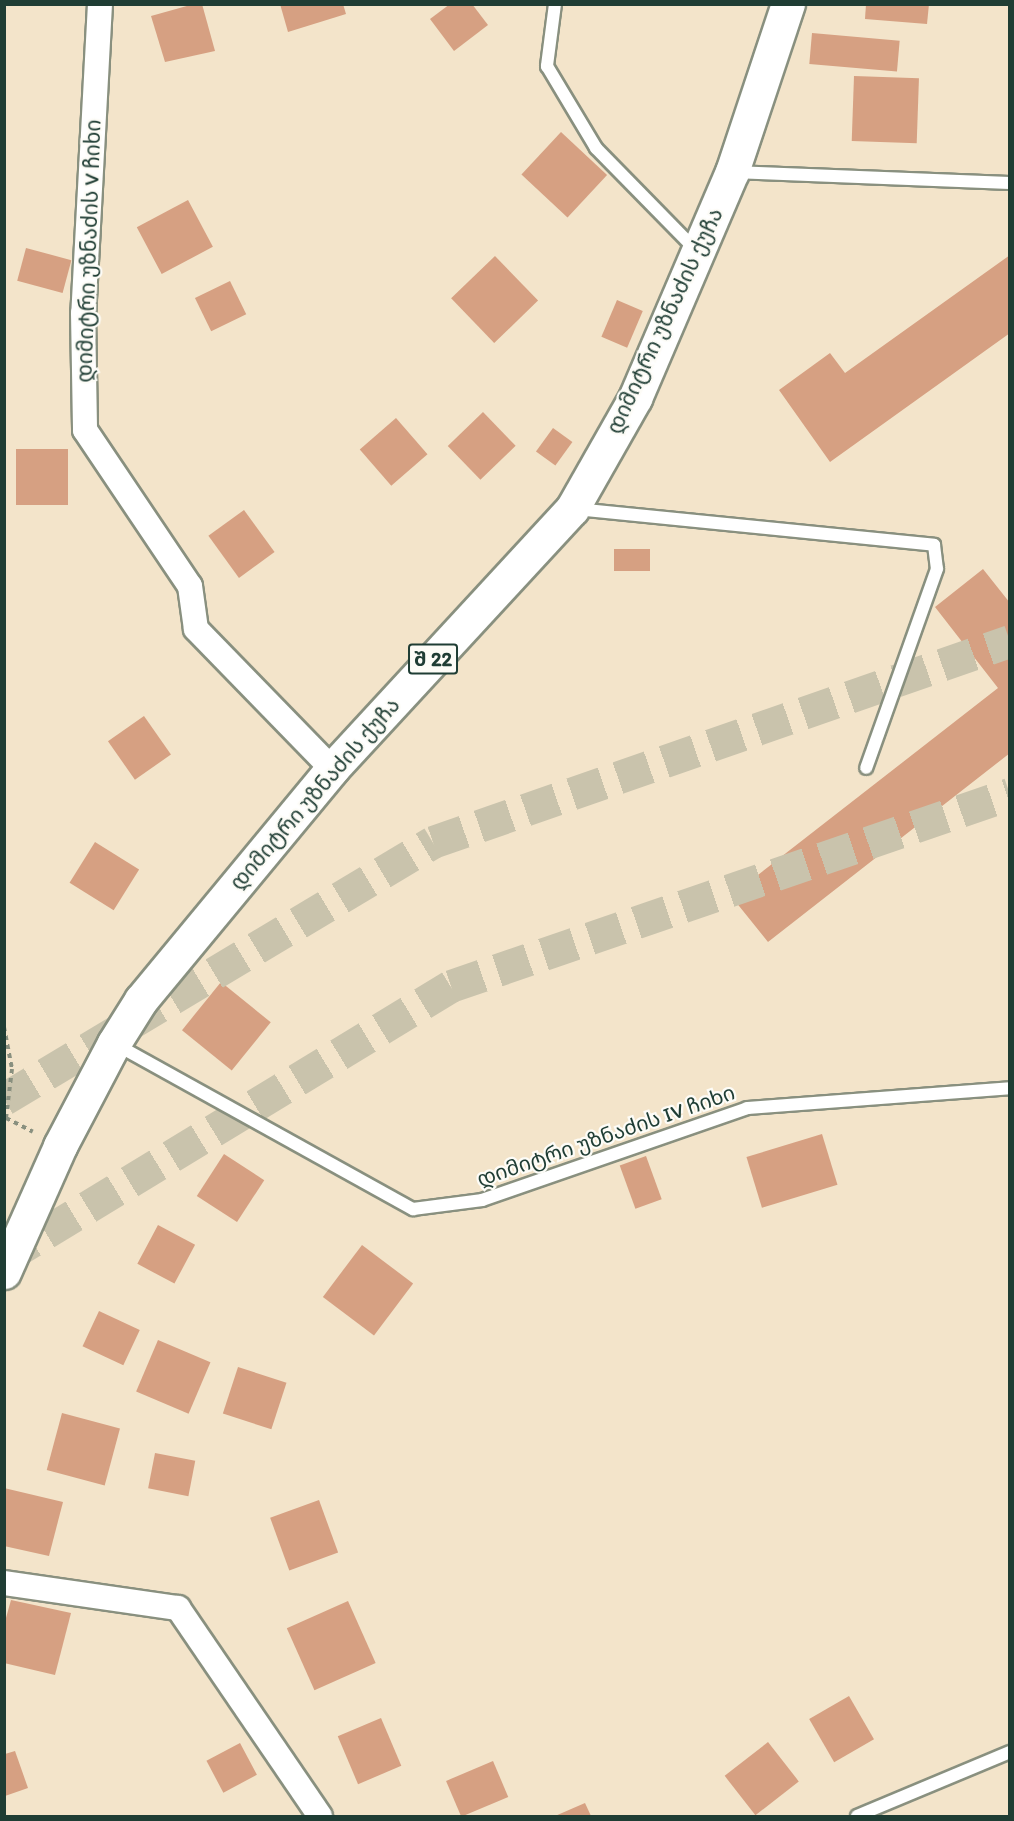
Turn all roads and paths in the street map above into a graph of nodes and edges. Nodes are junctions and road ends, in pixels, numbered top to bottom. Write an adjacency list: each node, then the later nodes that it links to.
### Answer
1 (100, 4): 9 (street, დიმიტრი უზნაძის V ჩიხი)
2 (555, 4): 6 (lane)
3 (788, 4): 4 (main road, დიმიტრი უზნაძის ქუჩა / შ 22)
4 (732, 172): 5 (lane); 6 (main road, დიმიტრი უზნაძის ქუჩა / შ 22)
5 (1010, 183)
6 (697, 252): 7 (main road, დიმიტრი უზნაძის ქუჩა / შ 22)
7 (572, 509): 8 (lane); 9 (main road, დიმიტრი უზნაძის ქუჩა / შ 22)
8 (866, 768)
9 (332, 769): 11 (main road, დიმიტრი უზნაძის ქუჩა / შ 22)
10 (4, 1027): 13 (path)
11 (114, 1043): 12 (lane, დიმიტრი უზნაძის IV ჩიხი); 13 (main road, დიმიტრი უზნაძის ქუჩა / შ 22)
12 (1010, 1088)
13 (60, 1146): 14 (main road, დიმიტრი უზნაძის ქუჩა / შ 22)
14 (4, 1272)
15 (4, 1583): 17 (street)
16 (1010, 1752): 18 (lane)
17 (320, 1816)
18 (857, 1816)

